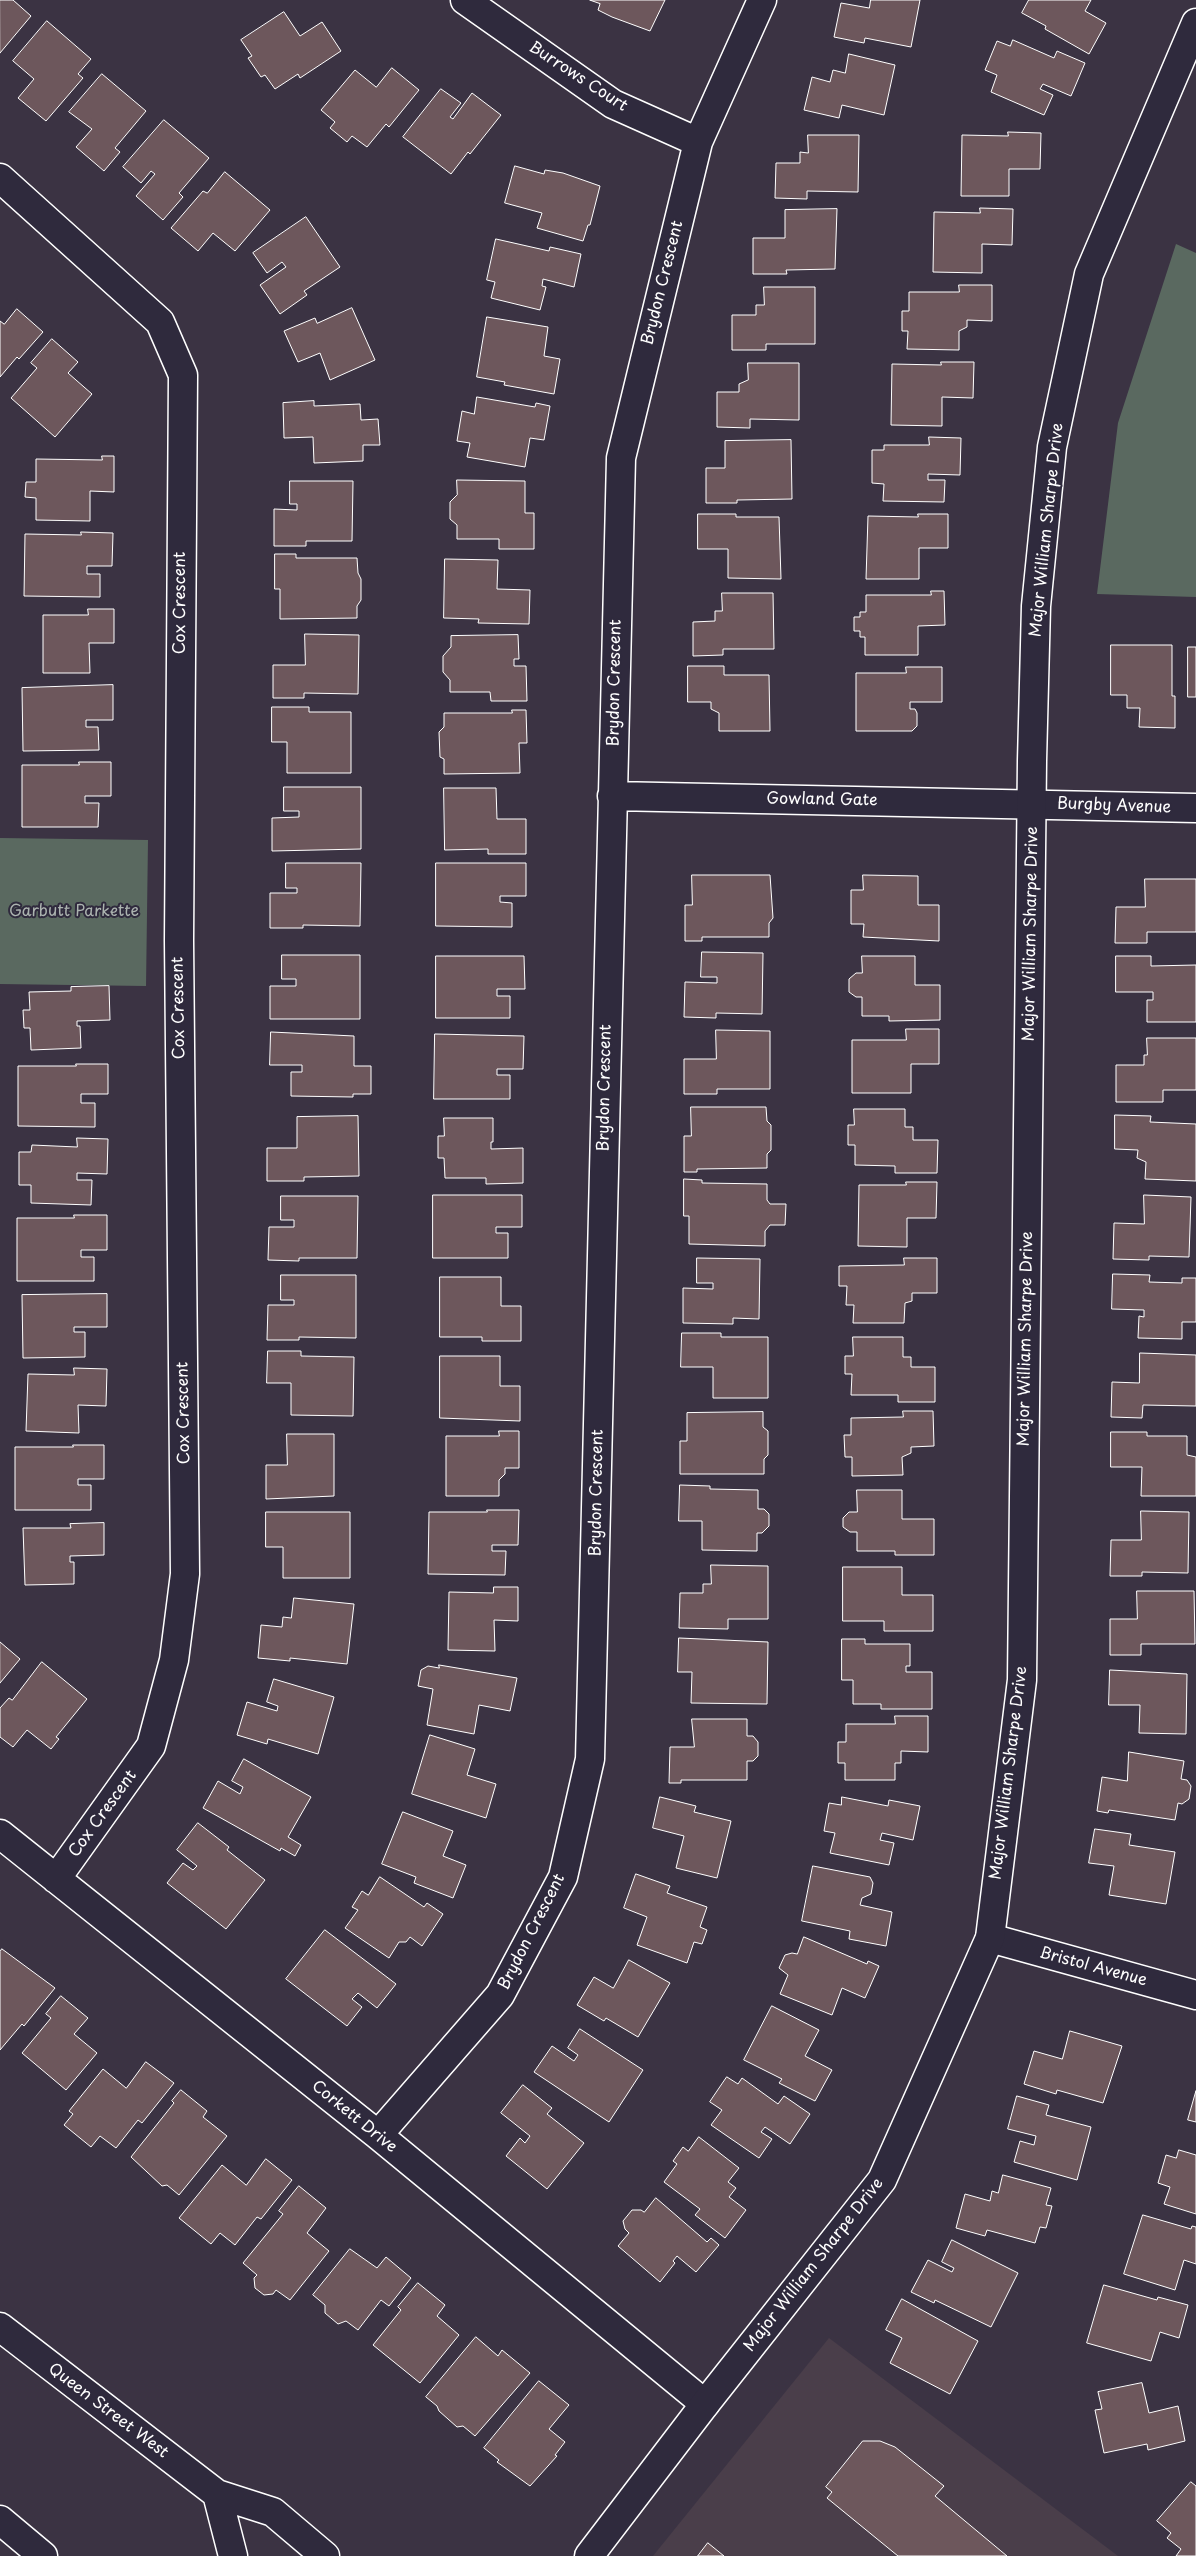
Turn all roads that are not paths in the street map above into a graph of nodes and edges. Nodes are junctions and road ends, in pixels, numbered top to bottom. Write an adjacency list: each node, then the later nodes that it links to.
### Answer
1 (466, 0): 4 (street, Burrows Court)
2 (762, 0): 4 (street, Brydon Crescent)
3 (1196, 23): 7 (street, Major William Sharpe Drive)
4 (698, 142): 6 (street, Brydon Crescent)
5 (0, 178): 10 (street, Cox Crescent)
6 (612, 796): 7 (street, Gowland Gate); 13 (street, Brydon Crescent)
7 (1032, 803): 8 (street, Burgby Avenue); 11 (street, Major William Sharpe Drive)
8 (1196, 808)
9 (0, 1834): 10 (street, Corkett Drive)
10 (56, 1879): 13 (street, Corkett Drive)
11 (990, 1938): 12 (street, Bristol Avenue); 15 (street, Major William Sharpe Drive)
12 (1196, 1995)
13 (378, 2135): 15 (street, Corkett Drive)
14 (0, 2327): 16 (street, Queen Street West)
15 (705, 2404): 21 (street, Major William Sharpe Drive)
16 (217, 2494): 19 (street); 20 (street, Queen Street West)
17 (0, 2520): 18 (street)
18 (43, 2556)
19 (233, 2556)
20 (325, 2556)
21 (589, 2556)

